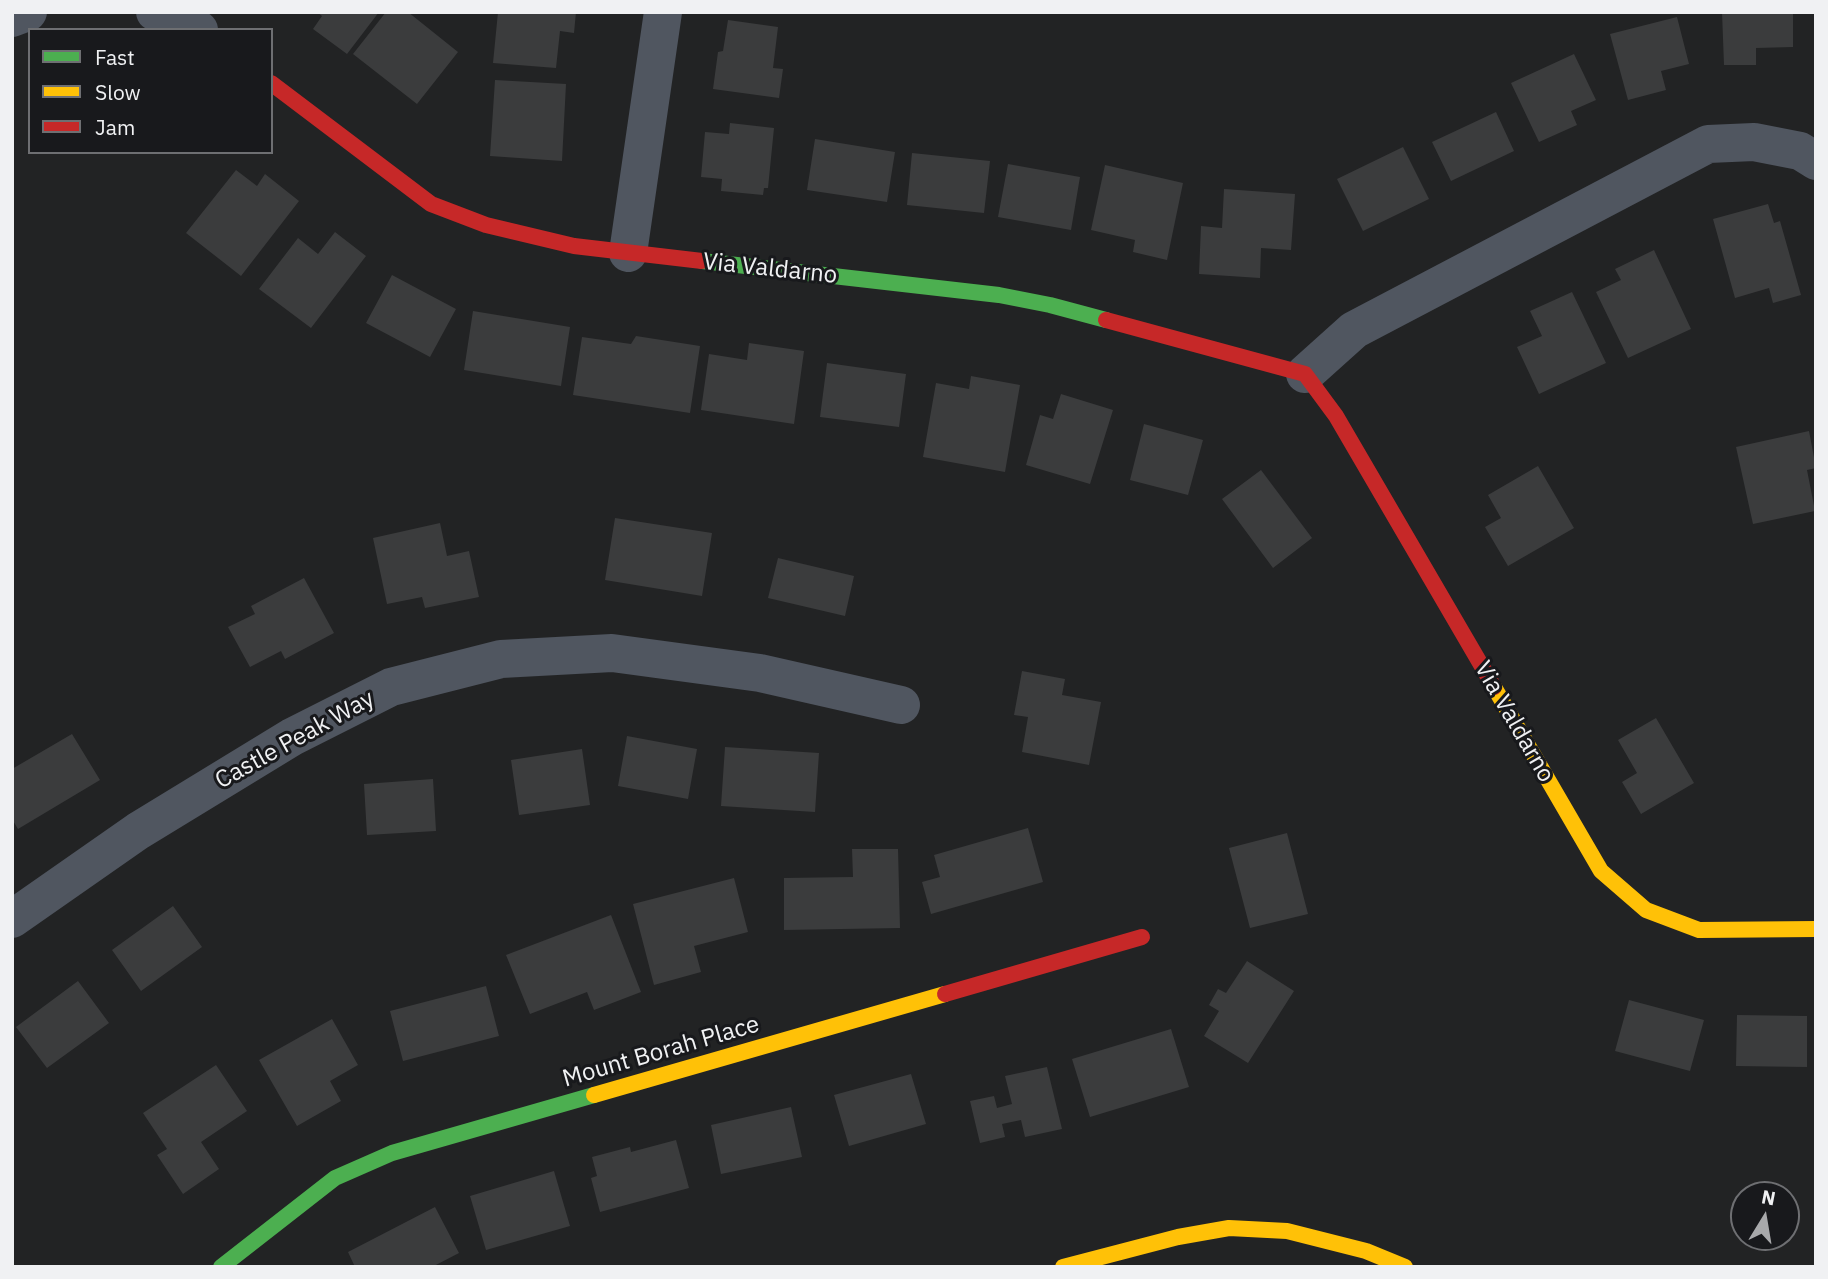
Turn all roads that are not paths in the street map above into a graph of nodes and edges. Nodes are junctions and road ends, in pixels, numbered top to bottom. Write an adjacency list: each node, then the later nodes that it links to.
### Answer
1 (28, 12): 4 (street)
2 (155, 12): 5 (street)
3 (663, 12): 8 (street)
4 (12, 18)
5 (196, 28)
6 (273, 85): 8 (street, Via Valdarno)
7 (1816, 161): 9 (street)
8 (628, 253): 9 (street, Via Valdarno)
9 (1305, 374): 12 (street, Via Valdarno)
10 (901, 705): 11 (street, Castle Peak Way)
11 (12, 919)
12 (1816, 929)
13 (1142, 937): 14 (street, Mount Borah Place)
14 (221, 1267)
15 (1063, 1267): 16 (street)
16 (1405, 1267)

